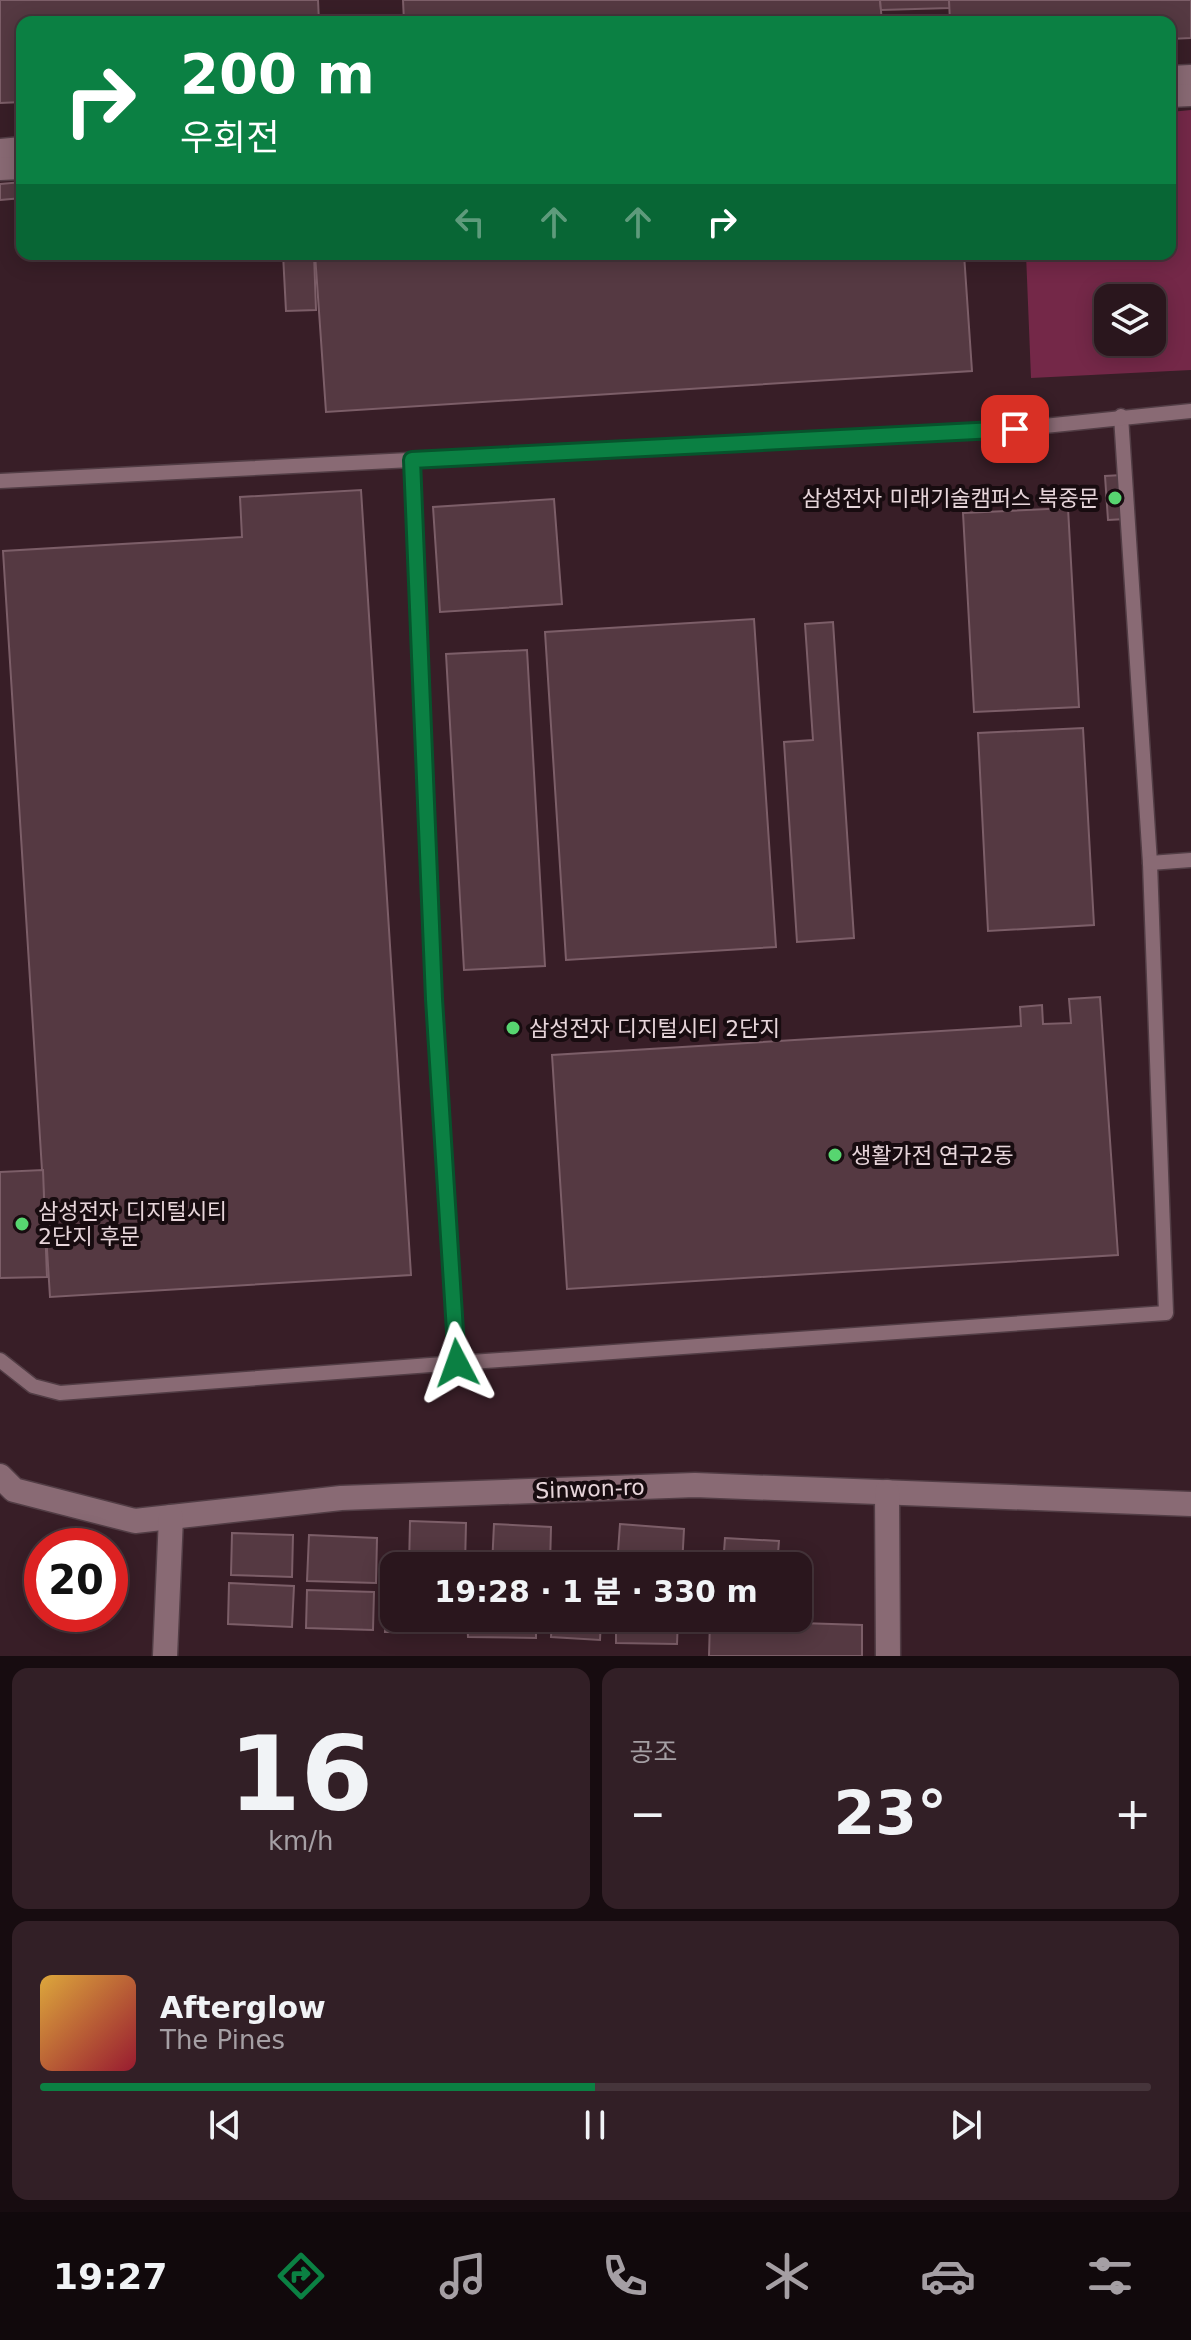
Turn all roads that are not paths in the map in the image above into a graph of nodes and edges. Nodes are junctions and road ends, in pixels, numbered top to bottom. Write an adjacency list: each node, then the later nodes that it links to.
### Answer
1 (1191, 411): 2 (lane)
2 (1121, 416): 3 (lane); 6 (lane)
3 (412, 460): 4 (lane); 8 (lane)
4 (0, 481)
5 (1191, 860): 6 (lane)
6 (1150, 863): 8 (lane)
7 (0, 1360): 8 (lane)
8 (457, 1363)
9 (0, 1476): 12 (street, Sinwon-ro)
10 (887, 1492): 11 (street, Sinwon-ro); 12 (street, Sinwon-ro); 14 (street)
11 (1191, 1504)
12 (171, 1517): 13 (street)
13 (165, 1656)
14 (888, 1656)

